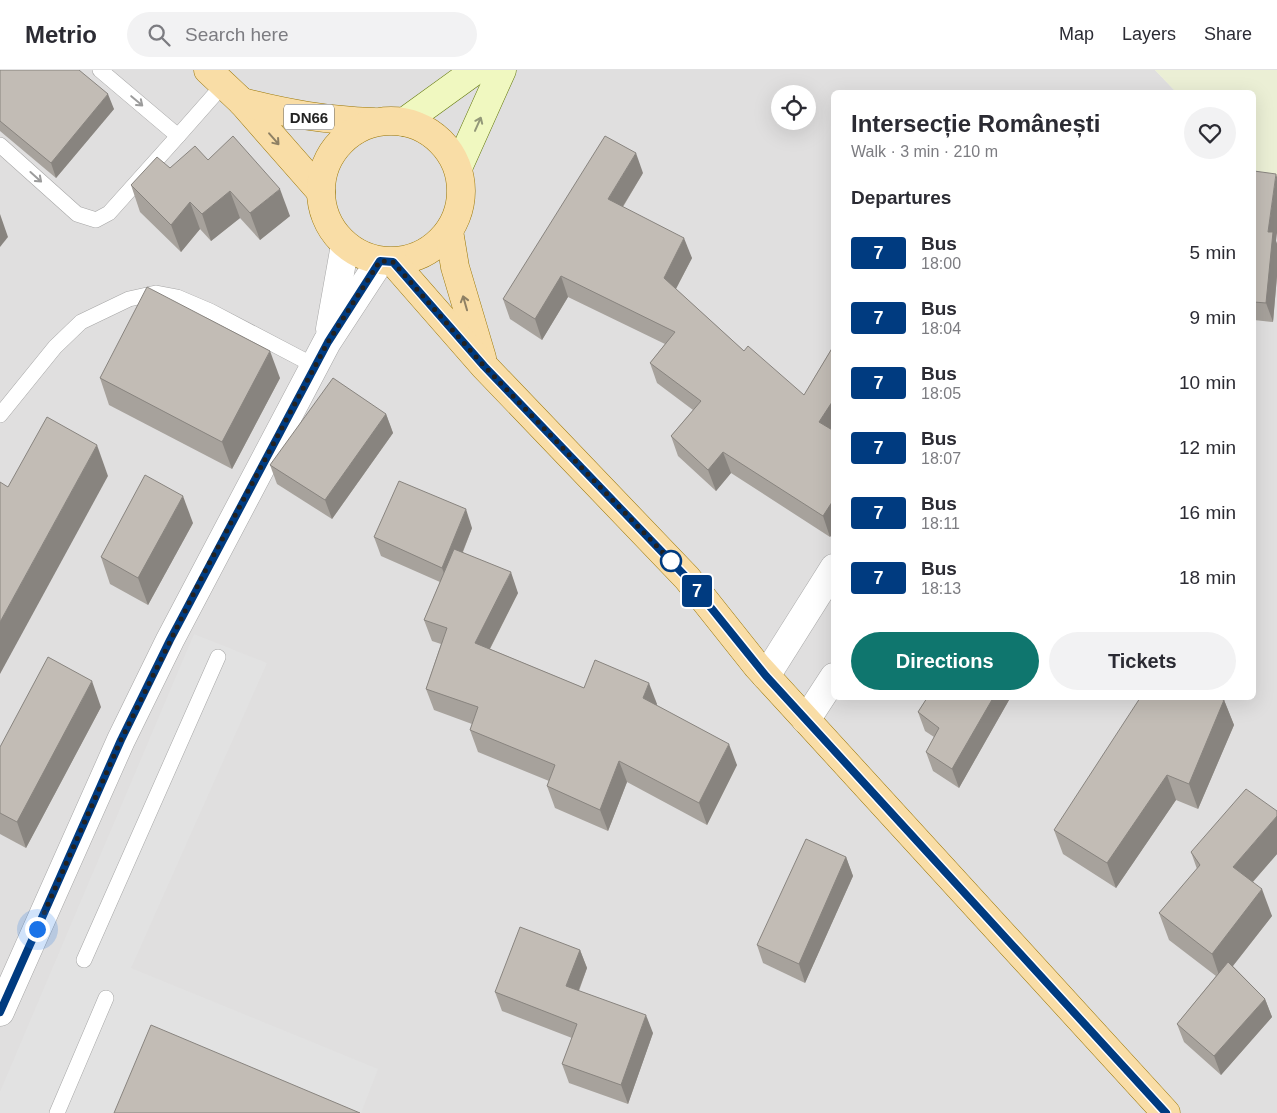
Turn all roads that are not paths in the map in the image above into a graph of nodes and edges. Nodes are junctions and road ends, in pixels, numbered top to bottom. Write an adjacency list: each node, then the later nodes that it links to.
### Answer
1 (100, 70): 6 (lane, one-way to 6)
2 (476, 70): 5 (main road)
3 (502, 70): 8 (main road, one-way to 3)
4 (225, 86): 5 (main road, DN66); 6 (lane); 9 (main road, DN66, one-way to 9)
5 (390, 122): 8 (main road, DN66); 9 (main road, DN66)
6 (178, 136): 7 (lane, one-way to 6)
7 (0, 145)
8 (458, 168): 10 (main road, DN66)
9 (321, 192): 11 (main road, DN66)
10 (449, 231): 12 (main road, DN66); 14 (main road, DN66, one-way to 10)
11 (345, 245): 12 (main road, DN66); 13 (street)
12 (387, 262): 13 (street); 14 (main road, DN66)
13 (321, 354): 15 (lane); 23 (street)
14 (484, 366): 18 (main road, DN66)
15 (0, 415)
16 (831, 573): 18 (street)
17 (218, 657): 21 (lane)
18 (766, 676): 20 (main road, DN66)
19 (831, 682): 20 (street)
20 (806, 720): 25 (main road, DN66)
21 (84, 960)
22 (106, 998): 24 (lane)
23 (0, 1012)
24 (57, 1113)
25 (1166, 1113)

